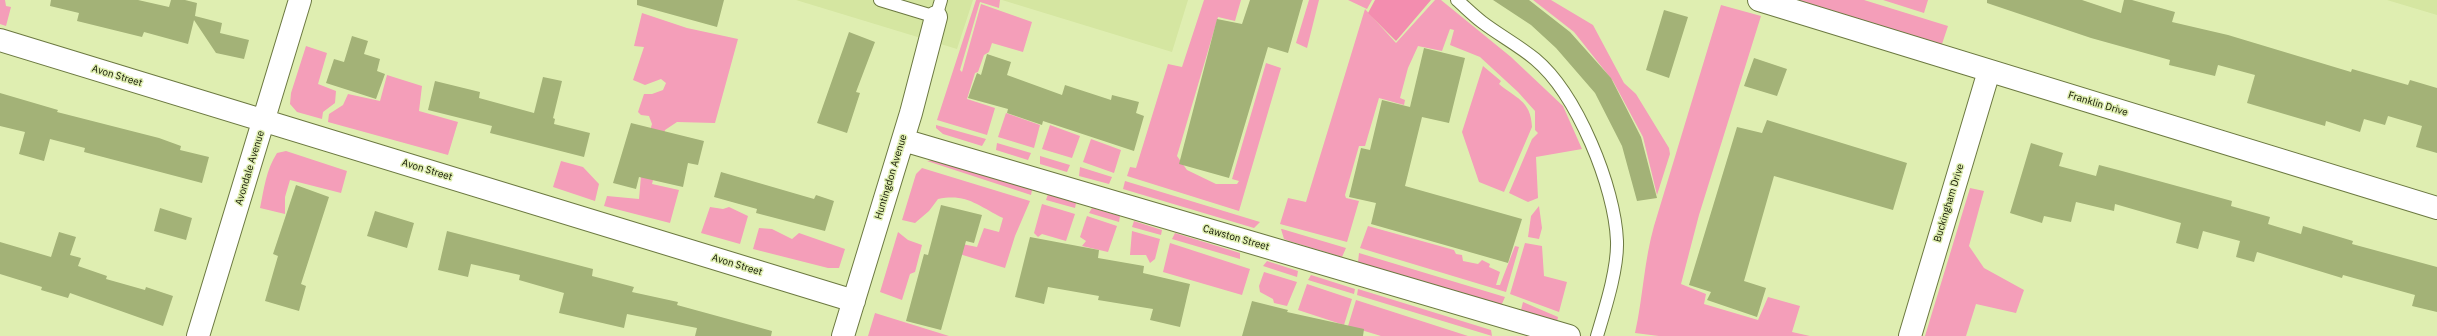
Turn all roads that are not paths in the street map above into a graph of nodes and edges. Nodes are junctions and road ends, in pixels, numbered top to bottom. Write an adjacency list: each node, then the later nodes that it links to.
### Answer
1 (300, 0): 8 (street, Avondale Avenue)
2 (880, 0): 5 (lane)
3 (1457, 0): 15 (lane)
4 (1759, 0): 7 (street, Franklin Drive)
5 (938, 9): 9 (street, Huntingdon Avenue)
6 (0, 40): 8 (street, Avon Street)
7 (1989, 71): 10 (street, Franklin Drive); 16 (street, Buckingham Drive)
8 (264, 120): 11 (street, Avon Street); 12 (street, Avondale Avenue)
9 (903, 140): 11 (street, Huntingdon Avenue); 14 (street, Cawston Street)
10 (2437, 208)
11 (854, 301): 13 (street, Huntingdon Avenue)
12 (198, 336)
13 (843, 336)
14 (1569, 336)
15 (1597, 336)
16 (1910, 336)

